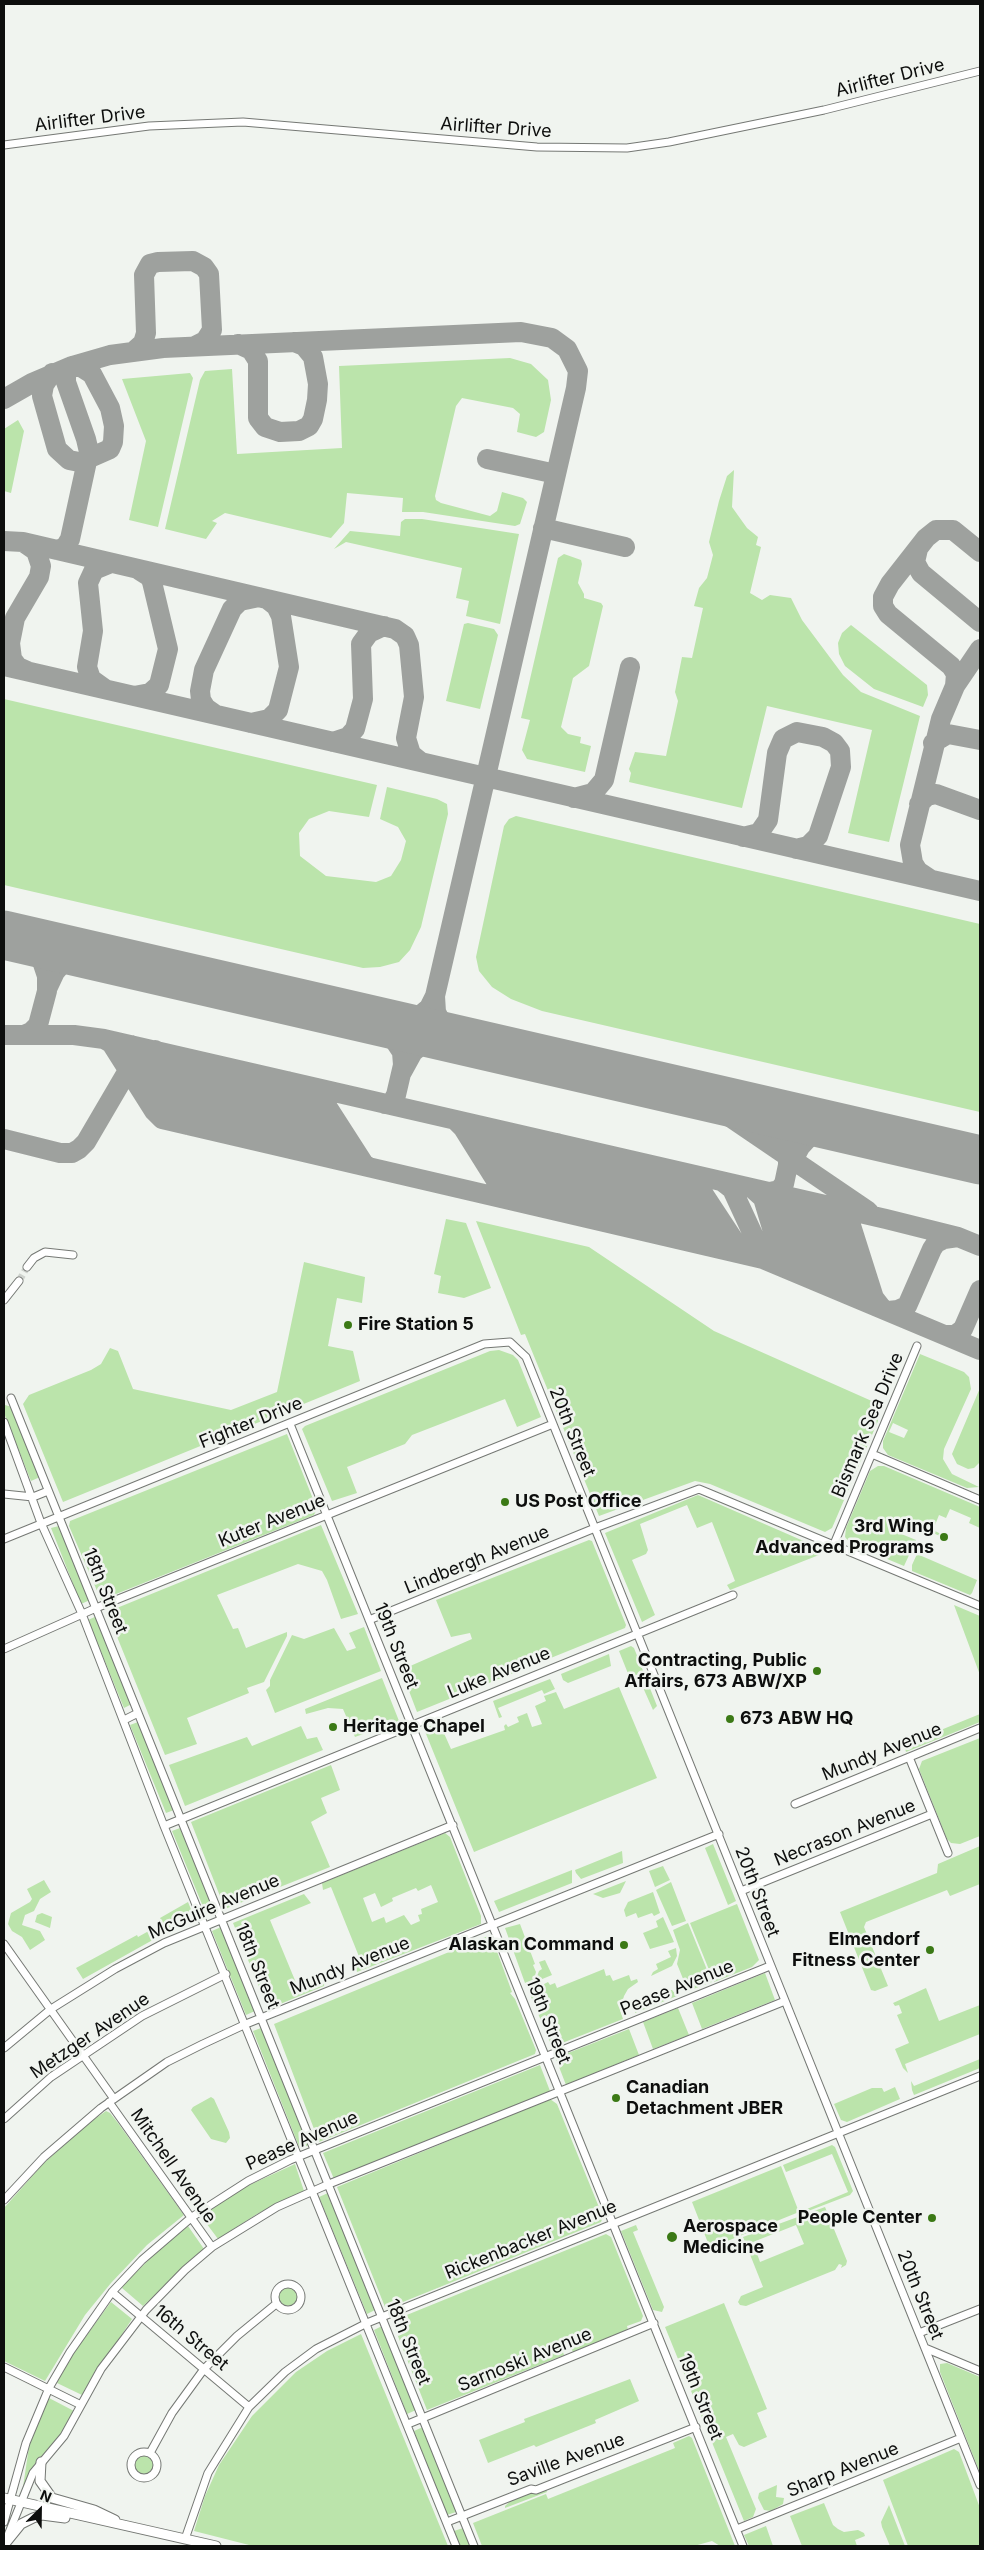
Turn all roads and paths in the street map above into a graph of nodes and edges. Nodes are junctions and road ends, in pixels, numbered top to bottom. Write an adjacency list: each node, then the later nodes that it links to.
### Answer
1 (980, 71): 2 (street, Airlifter Drive)
2 (4, 145)
3 (73, 1255): 4 (street)
4 (27, 1267)
5 (19, 1281): 6 (street)
6 (4, 1300)
7 (510, 1342): 11 (street, Fighter Drive); 12 (street, 20th Street)
8 (917, 1346): 13 (street, Bismark Sea Drive)
9 (11, 1398): 14 (street, 18th Street)
10 (4, 1422): 16 (street, 18th Street)
11 (290, 1424): 18 (street, 19th Street); 19 (street, Fighter Drive)
12 (553, 1424): 18 (street, Kuter Avenue); 21 (street, 20th Street)
13 (872, 1454): 17 (street); 23 (street, Bismark Sea Drive)
14 (48, 1491): 16 (street); 19 (street, 18th Street)
15 (4, 1494): 16 (street)
16 (33, 1496): 20 (street, 18th Street)
17 (980, 1500)
18 (328, 1515): 26 (street, Kuter Avenue); 28 (street, 19th Street)
19 (58, 1516): 20 (street, Fighter Drive); 26 (street, 18th Street)
20 (41, 1523): 22 (street, Fighter Drive); 27 (street, 18th Street)
21 (595, 1528): 23 (street, Lindbergh Avenue); 28 (street, Lindbergh Avenue); 29 (street, 20th Street)
22 (4, 1539)
23 (834, 1544): 25 (street)
24 (733, 1595): 29 (street, Luke Avenue)
25 (980, 1606)
26 (96, 1608): 27 (street, Kuter Avenue); 31 (street, 18th Street)
27 (82, 1614): 30 (street, Kuter Avenue); 32 (street, 18th Street)
28 (370, 1620): 33 (street, 19th Street)
29 (637, 1633): 33 (street, Luke Avenue); 41 (street, 20th Street)
30 (4, 1649)
31 (138, 1713): 32 (street); 38 (street, 18th Street)
32 (124, 1720): 40 (street, 18th Street)
33 (412, 1725): 38 (street, Luke Avenue); 39 (street, 19th Street)
34 (980, 1728): 35 (street, Mundy Avenue)
35 (909, 1757): 36 (street, Mundy Avenue); 37 (street)
36 (795, 1804)
37 (932, 1814): 42 (street); 43 (street, Necrason Avenue)
38 (181, 1818): 40 (street, Luke Avenue); 44 (street, 18th Street)
39 (453, 1825): 44 (street, McGuire Avenue); 46 (street, 19th Street)
40 (164, 1826): 45 (street, 18th Street)
41 (718, 1834): 43 (street, 20th Street); 46 (street, Mundy Avenue)
42 (948, 1852)
43 (741, 1891): 48 (street, 20th Street)
44 (221, 1918): 45 (street, McGuire Avenue); 52 (street, 18th Street)
45 (206, 1924): 49 (street, 18th Street); 51 (street, McGuire Avenue)
46 (492, 1924): 52 (street, Mundy Avenue); 56 (street, 19th Street)
47 (4, 1944): 51 (street, Mitchell Avenue)
48 (770, 1966): 50 (street, 20th Street); 56 (street, Pease Avenue)
49 (226, 1974): 53 (street, 18th Street); 55 (street, Metzger Avenue)
50 (785, 2001): 58 (street, Pease Avenue); 61 (street, 20th Street)
51 (51, 2009): 54 (street, McGuire Avenue); 55 (street, Mitchell Avenue)
52 (262, 2018): 53 (street, Mundy Avenue); 62 (street, 18th Street)
53 (246, 2024): 59 (street, Mundy Avenue); 63 (street, 18th Street)
54 (4, 2048)
55 (82, 2055): 59 (street, Mitchell Avenue); 60 (street, Metzger Avenue)
56 (547, 2057): 58 (street, 19th Street); 62 (street, Pease Avenue)
57 (980, 2076): 61 (street, Rickenbacker Avenue)
58 (560, 2092): 64 (street, Pease Avenue); 68 (street, 19th Street)
59 (112, 2100): 66 (street, Mundy Avenue); 67 (street, Mitchell Avenue)
60 (4, 2119)
61 (839, 2132): 68 (street, Rickenbacker Avenue); 77 (street, 20th Street)
62 (315, 2150): 63 (street, Pease Avenue); 64 (street, 18th Street)
63 (299, 2157): 65 (street, 18th Street); 67 (street, Pease Avenue)
64 (329, 2184): 65 (street, Pease Avenue); 74 (street, 18th Street)
65 (314, 2192): 69 (street, Pease Avenue); 75 (street, 18th Street)
66 (4, 2200)
67 (192, 2217): 69 (street, Mitchell Avenue); 70 (street, Pease Avenue)
68 (614, 2222): 74 (street, Rickenbacker Avenue); 76 (street, 19th Street)
69 (212, 2247): 73 (street, Pease Avenue)
70 (112, 2292): 73 (street, 16th Street); 82 (street, Pease Avenue)
71 (276, 2304): 80 (street)
72 (980, 2309): 77 (street)
73 (141, 2315): 80 (street, 16th Street); 83 (street, Pease Avenue)
74 (382, 2317): 75 (street, Rickenbacker Avenue); 85 (street, 18th Street)
75 (367, 2323): 84 (street, Rickenbacker Avenue); 86 (street, 18th Street)
76 (654, 2323): 85 (street, Sarnoski Avenue); 87 (street, 19th Street)
77 (919, 2333): 78 (street, 20th Street)
78 (925, 2348): 81 (street); 88 (street, 20th Street)
79 (4, 2367): 82 (street)
80 (204, 2369): 84 (street, 16th Street); 89 (street)
81 (980, 2371)
82 (49, 2388): 83 (street); 92 (street, Pease Avenue)
83 (81, 2405): 90 (street, Pease Avenue)
84 (249, 2407): 99 (street, Rickenbacker Avenue)
85 (423, 2418): 86 (street, Sarnoski Avenue); 93 (street, 18th Street)
86 (408, 2424): 95 (street, 18th Street)
87 (696, 2427): 93 (street, Saville Avenue); 98 (street, 19th Street)
88 (961, 2438): 91 (street, 20th Street); 98 (street, Sharp Avenue)
89 (150, 2453)
90 (41, 2462): 92 (street, Pease Avenue); 97 (main road)
91 (980, 2485)
92 (12, 2500): 94 (street, Pease Avenue); 96 (main road); 100 (street, Pease Avenue)
93 (462, 2516): 95 (street, Saville Avenue); 103 (street, 18th Street)
94 (4, 2522)
95 (447, 2522): 102 (street, 18th Street)
96 (114, 2523): 97 (main road); 100 (main road)
97 (132, 2527): 99 (main road)
98 (737, 2530): 104 (street, 19th Street)
99 (185, 2539): 101 (main road)
100 (4, 2543)
101 (216, 2546)
102 (456, 2546)
103 (474, 2546)
104 (744, 2546)

